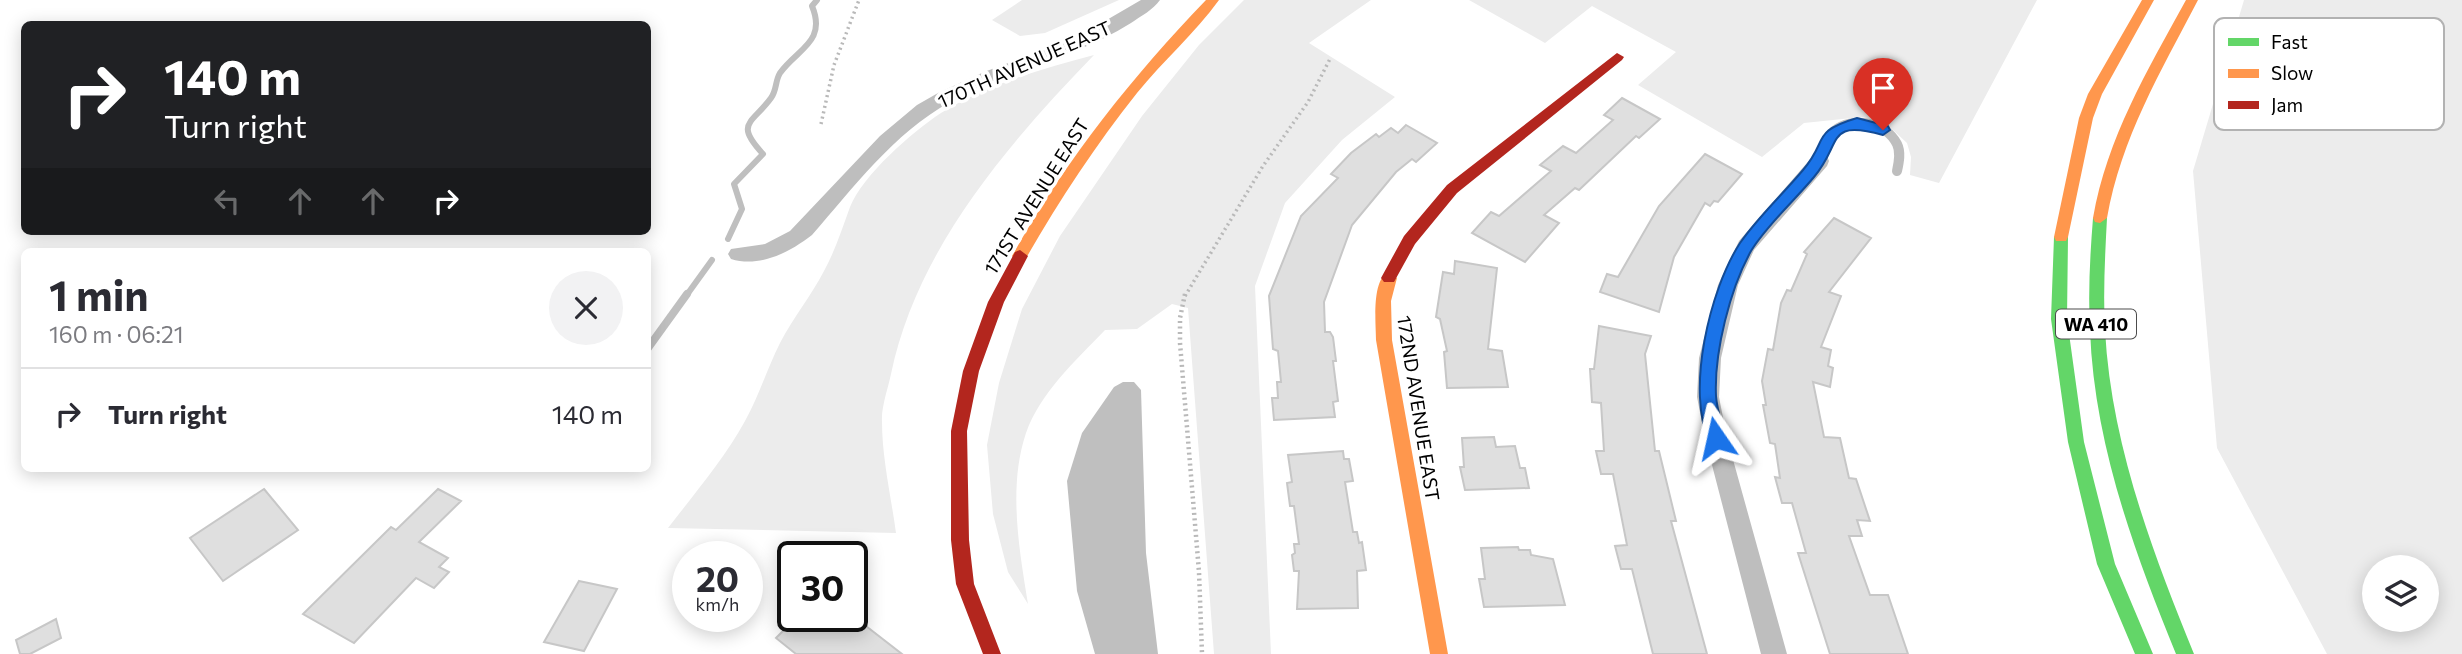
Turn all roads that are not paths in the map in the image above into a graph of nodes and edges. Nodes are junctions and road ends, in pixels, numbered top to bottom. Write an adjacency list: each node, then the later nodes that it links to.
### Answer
1 (1152, 0): 8 (street, 170TH AVENUE EAST)
2 (1213, 0): 9 (main road, 171ST AVENUE EAST)
3 (2148, 0): 12 (main road, WA 410)
4 (2192, 0): 13 (main road, WA 410)
5 (1617, 57): 10 (main road, 172ND AVENUE EAST)
6 (1819, 161): 7 (lane); 11 (street)
7 (1897, 172)
8 (738, 254)
9 (992, 654)
10 (1438, 654)
11 (1774, 654)
12 (2144, 654)
13 (2185, 654)

